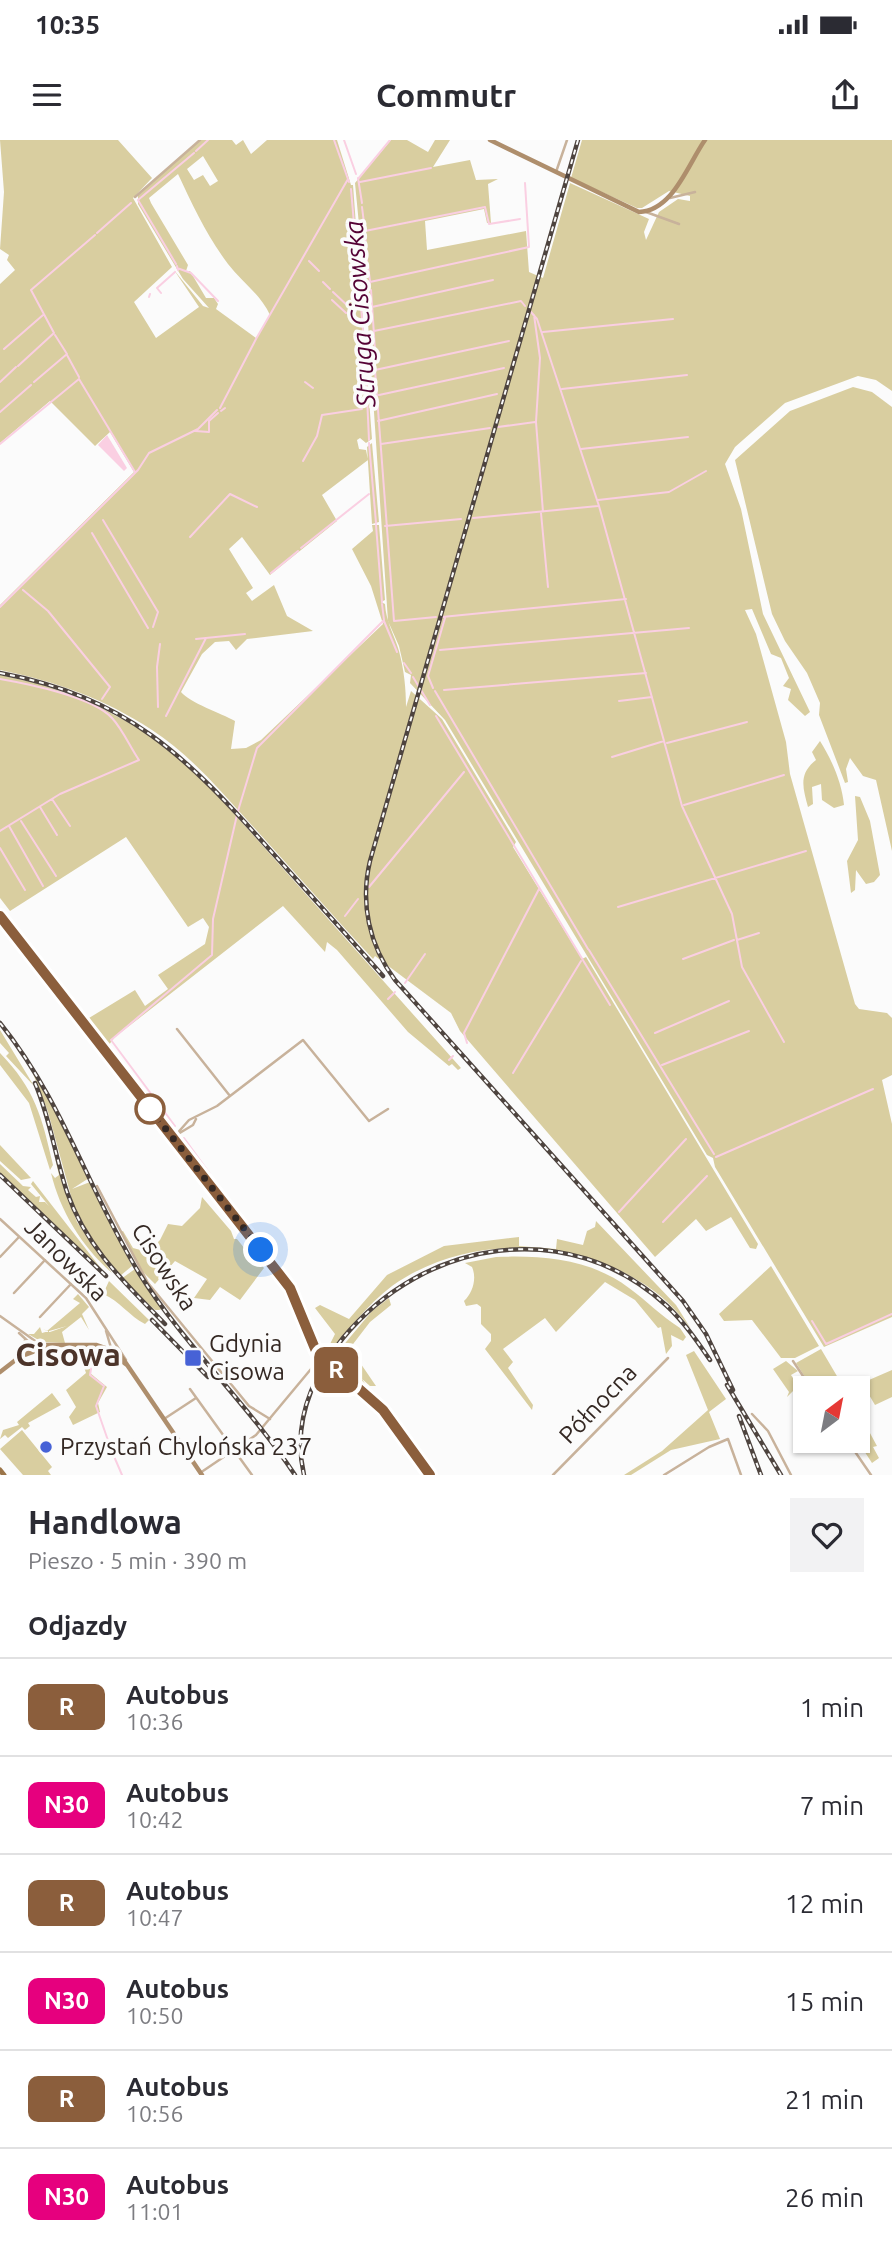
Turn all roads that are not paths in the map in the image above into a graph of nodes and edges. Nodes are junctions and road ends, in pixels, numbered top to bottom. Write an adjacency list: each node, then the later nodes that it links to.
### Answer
1 (200, 140): 7 (street)
2 (490, 140): 5 (main road)
3 (567, 140): 5 (street)
4 (705, 140): 8 (main road)
5 (556, 172): 9 (main road)
6 (695, 192): 8 (street)
7 (135, 197)
8 (670, 198): 9 (main road)
9 (646, 212): 10 (street)
10 (679, 224)
11 (0, 916): 15 (main road)
12 (177, 1029): 13 (street)
13 (230, 1096): 14 (street); 15 (street)
14 (388, 1109)
15 (175, 1136): 37 (main road)
16 (97, 1186): 47 (street, Cisowska)
17 (0, 1219): 18 (street, Janowska)
18 (19, 1237): 19 (street); 20 (street, Janowska)
19 (0, 1257)
20 (45, 1260): 21 (street, Janowska); 22 (street)
21 (71, 1284): 24 (street); 25 (street, Janowska)
22 (14, 1293)
23 (0, 1316): 26 (street)
24 (40, 1317)
25 (105, 1328): 27 (street, Janowska); 39 (street, Janowska)
26 (17, 1330): 28 (street); 29 (street)
27 (107, 1337): 32 (street, Janowska); 35 (street, Janowska)
28 (25, 1340): 29 (street); 33 (street)
29 (33, 1343): 30 (main road); 33 (main road); 34 (street)
30 (41, 1346): 31 (main road); 34 (main road)
31 (83, 1346): 32 (main road); 35 (main road)
32 (100, 1346): 35 (main road)
33 (23, 1352): 36 (main road)
34 (31, 1352): 36 (main road)
35 (111, 1352): 39 (main road); 41 (main road)
36 (18, 1357): 42 (main road)
37 (321, 1357): 47 (street); 55 (main road)
38 (668, 1357): 56 (street, Północna)
39 (126, 1360): 41 (main road)
40 (793, 1361): 43 (street)
41 (130, 1368): 48 (main road)
42 (0, 1372)
43 (803, 1376)
44 (190, 1389): 45 (street)
45 (196, 1398): 48 (street); 49 (street)
46 (752, 1414): 59 (street)
47 (270, 1419): 49 (street)
48 (163, 1420): 52 (main road)
49 (235, 1449): 52 (street); 54 (street)
50 (856, 1453): 60 (street)
51 (0, 1470): 53 (main road)
52 (201, 1474)
53 (4, 1475)
54 (253, 1475)
55 (430, 1475)
56 (553, 1475)
57 (664, 1475): 58 (street)
58 (741, 1475)
59 (791, 1475)
60 (872, 1475)

